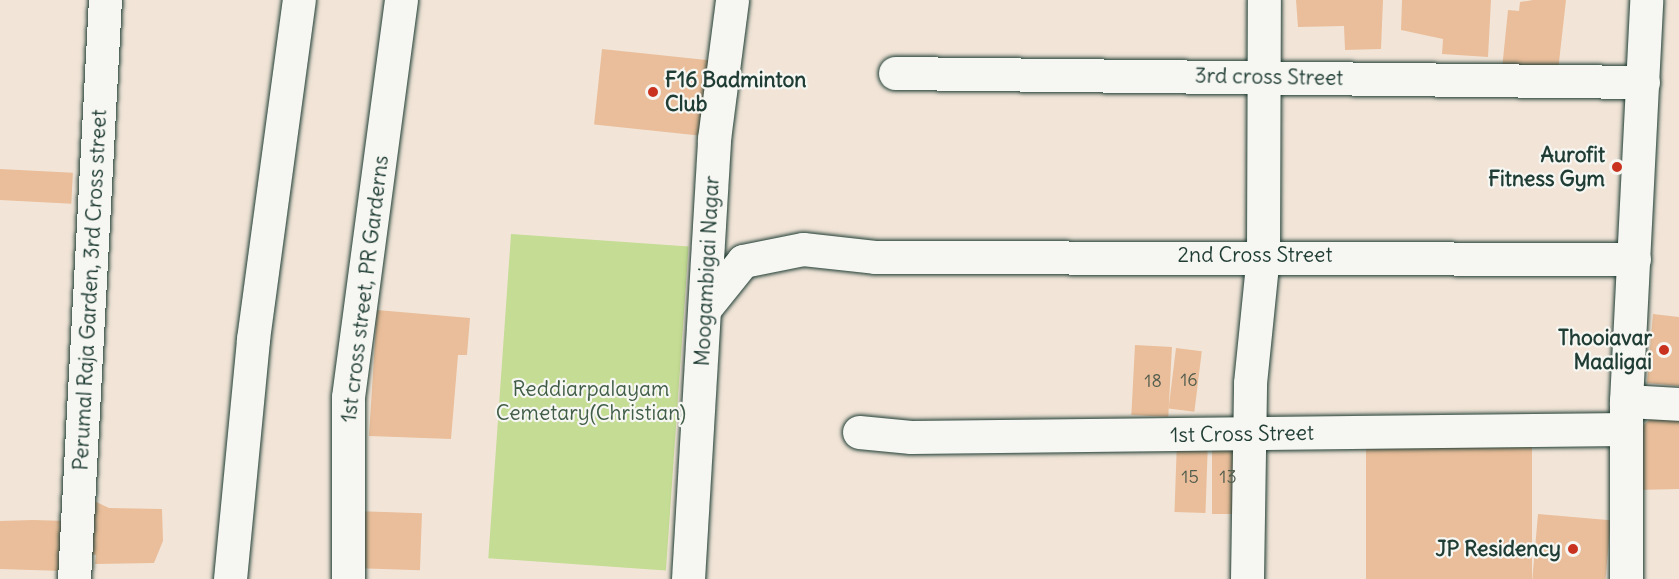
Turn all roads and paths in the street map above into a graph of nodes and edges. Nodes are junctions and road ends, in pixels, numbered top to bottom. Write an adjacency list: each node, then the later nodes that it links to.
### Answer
1 (105, 0): 17 (street, Perumal Raja Garden, 3rd Cross street)
2 (299, 0): 18 (street)
3 (401, 0): 19 (street, 1st cross street, PR Garderns)
4 (732, 0): 12 (street, Moogambigai Nagar)
5 (1264, 0): 8 (street)
6 (1646, 0): 9 (street)
7 (895, 73): 8 (street, 3rd cross Street)
8 (1261, 77): 9 (street, 3rd cross Street); 10 (street)
9 (1643, 82): 11 (street)
10 (1263, 254): 11 (street, 2nd Cross Street); 12 (street, 2nd Cross Street); 16 (street)
11 (1634, 259): 14 (street)
12 (706, 307): 20 (street, Moogambigai Nagar)
13 (1679, 404): 14 (street, 1st Cross Street)
14 (1626, 415): 16 (street, 1st Cross Street); 22 (street)
15 (859, 432): 16 (street, 1st Cross Street)
16 (1249, 434): 21 (street)
17 (74, 579)
18 (231, 579)
19 (348, 579)
20 (688, 579)
21 (1247, 579)
22 (1626, 579)

